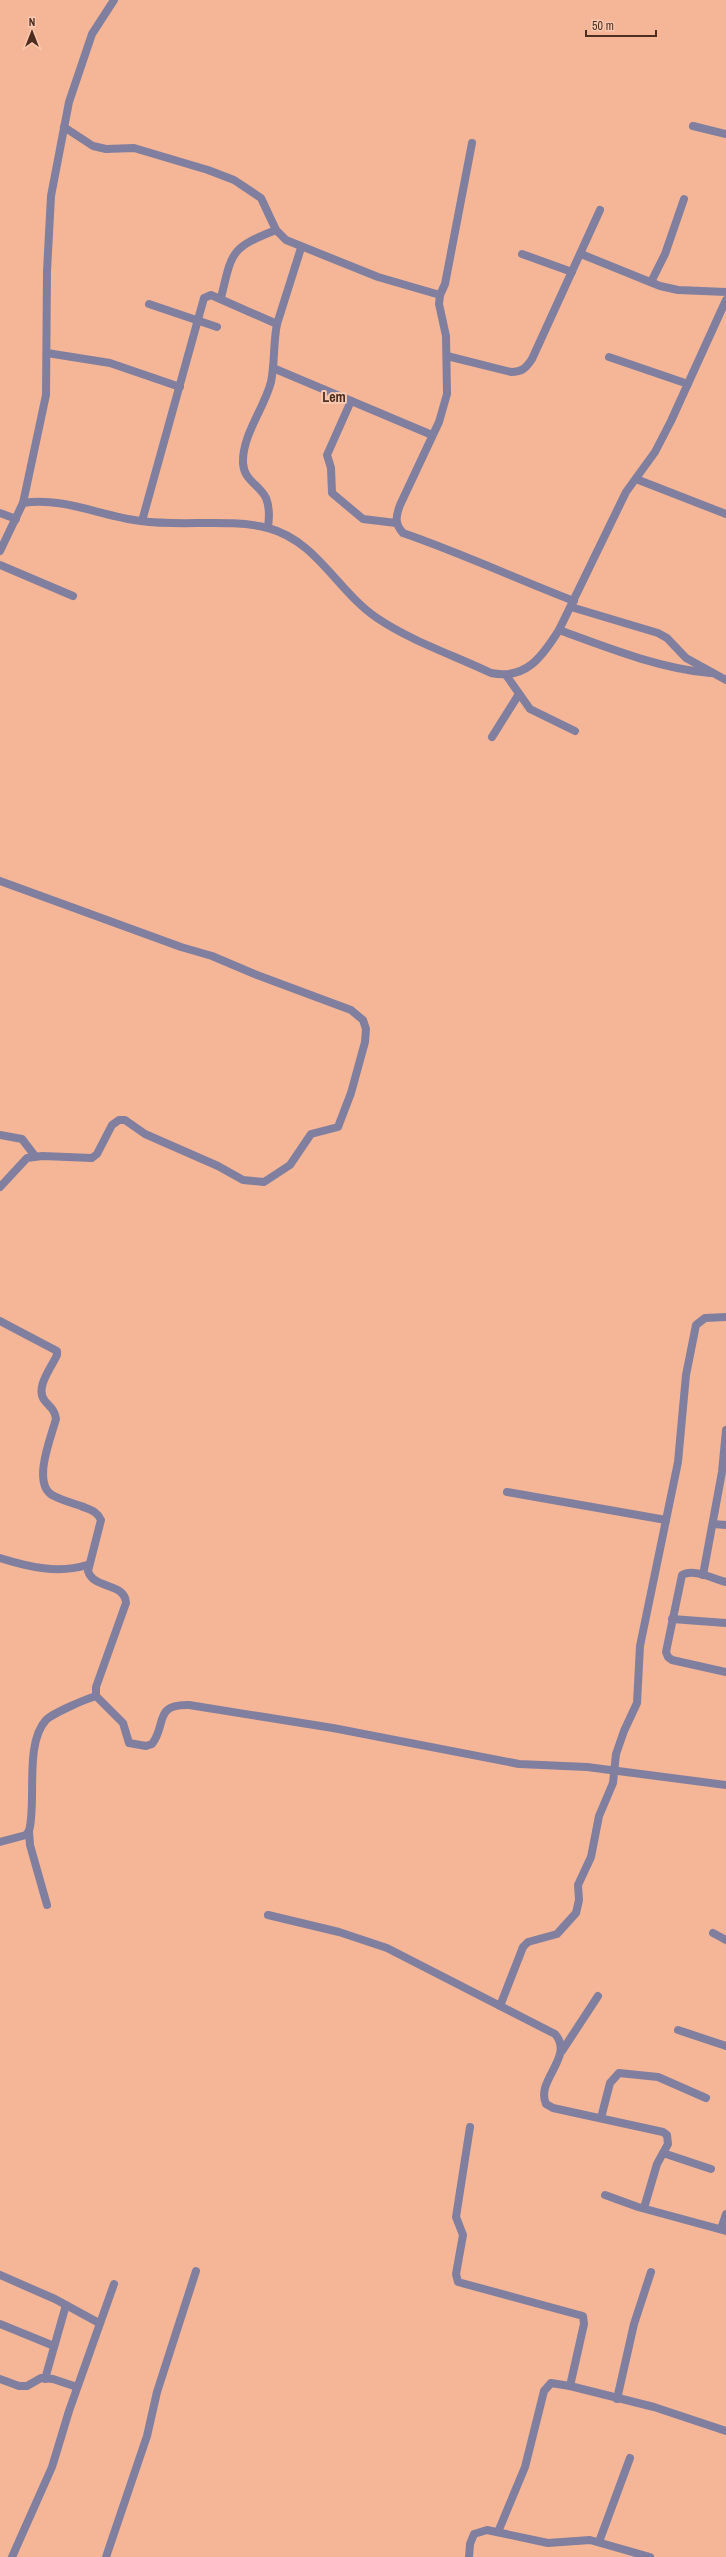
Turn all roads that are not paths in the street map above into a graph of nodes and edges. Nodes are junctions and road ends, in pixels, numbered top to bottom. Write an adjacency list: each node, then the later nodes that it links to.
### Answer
1 (114, 0): 3 (street)
2 (693, 126): 4 (street)
3 (64, 127): 8 (street); 22 (street)
4 (726, 134)
5 (472, 143): 15 (street)
6 (684, 199): 13 (street)
7 (600, 210): 11 (street)
8 (276, 230): 9 (street); 16 (street)
9 (301, 248): 15 (street); 20 (street)
10 (522, 254): 12 (street)
11 (581, 254): 12 (street); 13 (street)
12 (572, 272): 23 (street)
13 (651, 282): 14 (street)
14 (726, 292)
15 (440, 295): 23 (street)
16 (221, 298): 19 (street); 20 (street)
17 (726, 300): 26 (street)
18 (149, 304): 19 (street)
19 (197, 319): 21 (street); 27 (street)
20 (277, 324): 25 (street)
21 (217, 327)
22 (48, 353): 27 (street); 31 (street)
23 (447, 356): 29 (street)
24 (609, 357): 26 (street)
25 (273, 368): 28 (street); 37 (street)
26 (688, 384): 30 (street)
27 (180, 386): 35 (street)
28 (351, 401): 29 (street); 36 (street)
29 (432, 435): 36 (street)
30 (636, 479): 33 (street); 41 (street)
31 (23, 503): 34 (street); 35 (street)
32 (0, 513): 34 (street)
33 (726, 514)
34 (16, 519): 38 (street)
35 (142, 521): 37 (street)
36 (396, 523): 41 (street)
37 (268, 528): 44 (street)
38 (0, 551)
39 (0, 565): 40 (street)
40 (73, 596)
41 (572, 604): 42 (street); 43 (street)
42 (559, 630): 43 (street); 44 (street)
43 (713, 673): 45 (street)
44 (506, 676): 46 (street)
45 (726, 680)
46 (519, 694): 47 (street); 48 (street)
47 (575, 731)
48 (492, 736)
49 (0, 881): 51 (street)
50 (0, 1134): 51 (street)
51 (35, 1156): 52 (street)
52 (0, 1188)
53 (726, 1316): 57 (street)
54 (0, 1321): 61 (street)
55 (726, 1430): 58 (street)
56 (507, 1492): 57 (street)
57 (666, 1520): 68 (street)
58 (713, 1524): 59 (street); 62 (street)
59 (726, 1525)
60 (0, 1558): 61 (street)
61 (88, 1565): 67 (street)
62 (703, 1575): 63 (street); 64 (street)
63 (726, 1582)
64 (672, 1619): 65 (street); 66 (street)
65 (726, 1623)
66 (726, 1672)
67 (96, 1696): 68 (street); 70 (street)
68 (614, 1770): 69 (street); 77 (street)
69 (726, 1785)
70 (29, 1832): 71 (street); 72 (street)
71 (0, 1842)
72 (47, 1905)
73 (268, 1915): 77 (street)
74 (713, 1933): 75 (street)
75 (726, 1940)
76 (598, 1996): 80 (street)
77 (500, 2006): 80 (street)
78 (678, 2030): 79 (street)
79 (726, 2046)
80 (562, 2051): 82 (street)
81 (706, 2098): 82 (street)
82 (601, 2118): 84 (street)
83 (470, 2127): 100 (street)
84 (663, 2153): 85 (street); 87 (street)
85 (711, 2169)
86 (605, 2195): 87 (street)
87 (644, 2208): 89 (street)
88 (726, 2214): 89 (street)
89 (723, 2230)
90 (196, 2271): 108 (street)
91 (652, 2272): 102 (street)
92 (0, 2275): 94 (street)
93 (114, 2284): 95 (street)
94 (66, 2305): 95 (street); 97 (street)
95 (99, 2323): 101 (street)
96 (0, 2324): 97 (street)
97 (54, 2346): 99 (street)
98 (0, 2379): 99 (street)
99 (45, 2379): 101 (street)
100 (570, 2386): 102 (street); 105 (street)
101 (77, 2387): 107 (street)
102 (617, 2399): 103 (street)
103 (726, 2431)
104 (630, 2458): 106 (street)
105 (498, 2532): 106 (street); 109 (street)
106 (599, 2542): 110 (street)
107 (12, 2557)
108 (106, 2557)
109 (469, 2557)
110 (650, 2557)

